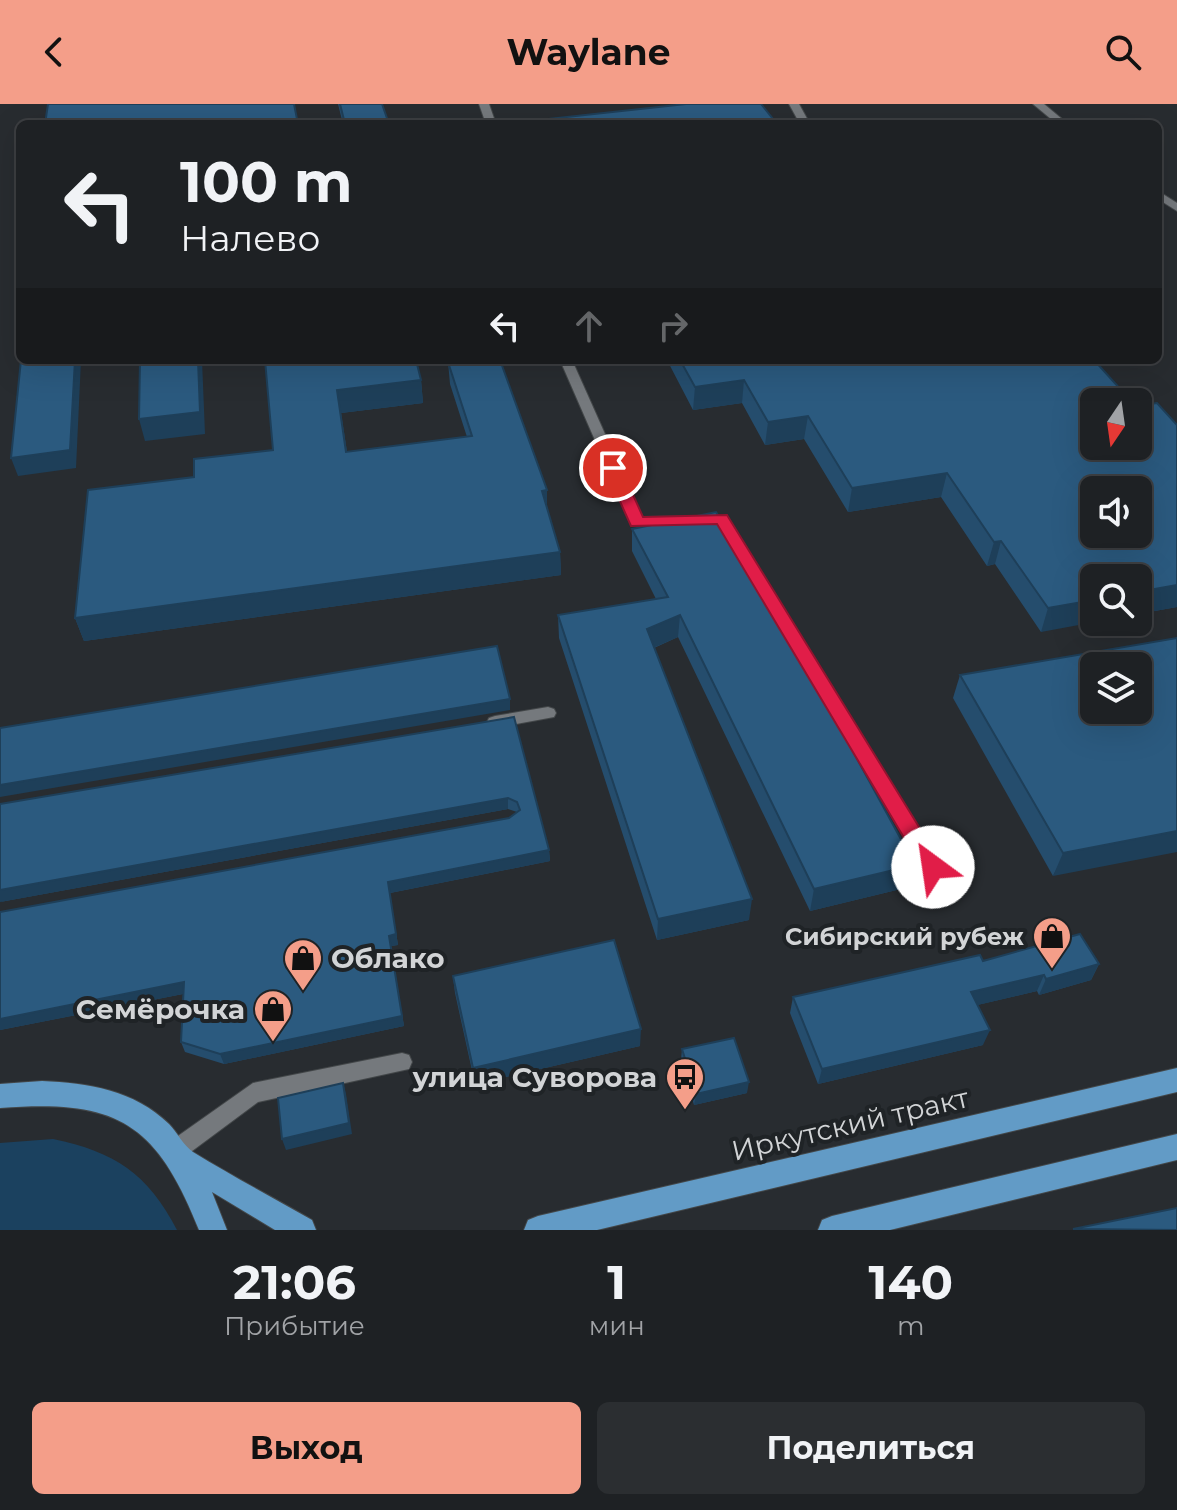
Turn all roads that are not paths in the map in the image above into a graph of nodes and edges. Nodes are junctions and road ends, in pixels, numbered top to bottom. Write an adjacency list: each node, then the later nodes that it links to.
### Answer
1 (1038, 104): 2 (lane)
2 (1058, 120)
3 (568, 364): 6 (lane)
4 (548, 713): 5 (lane)
5 (469, 727)
6 (933, 867)
7 (402, 1062): 11 (lane)
8 (1177, 1080): 14 (main road, Иркутский тракт)
9 (0, 1096): 11 (main road)
10 (1177, 1147): 15 (main road)
11 (180, 1156): 12 (main road); 13 (main road)
12 (213, 1230)
13 (302, 1230)
14 (538, 1230)
15 (832, 1230)

